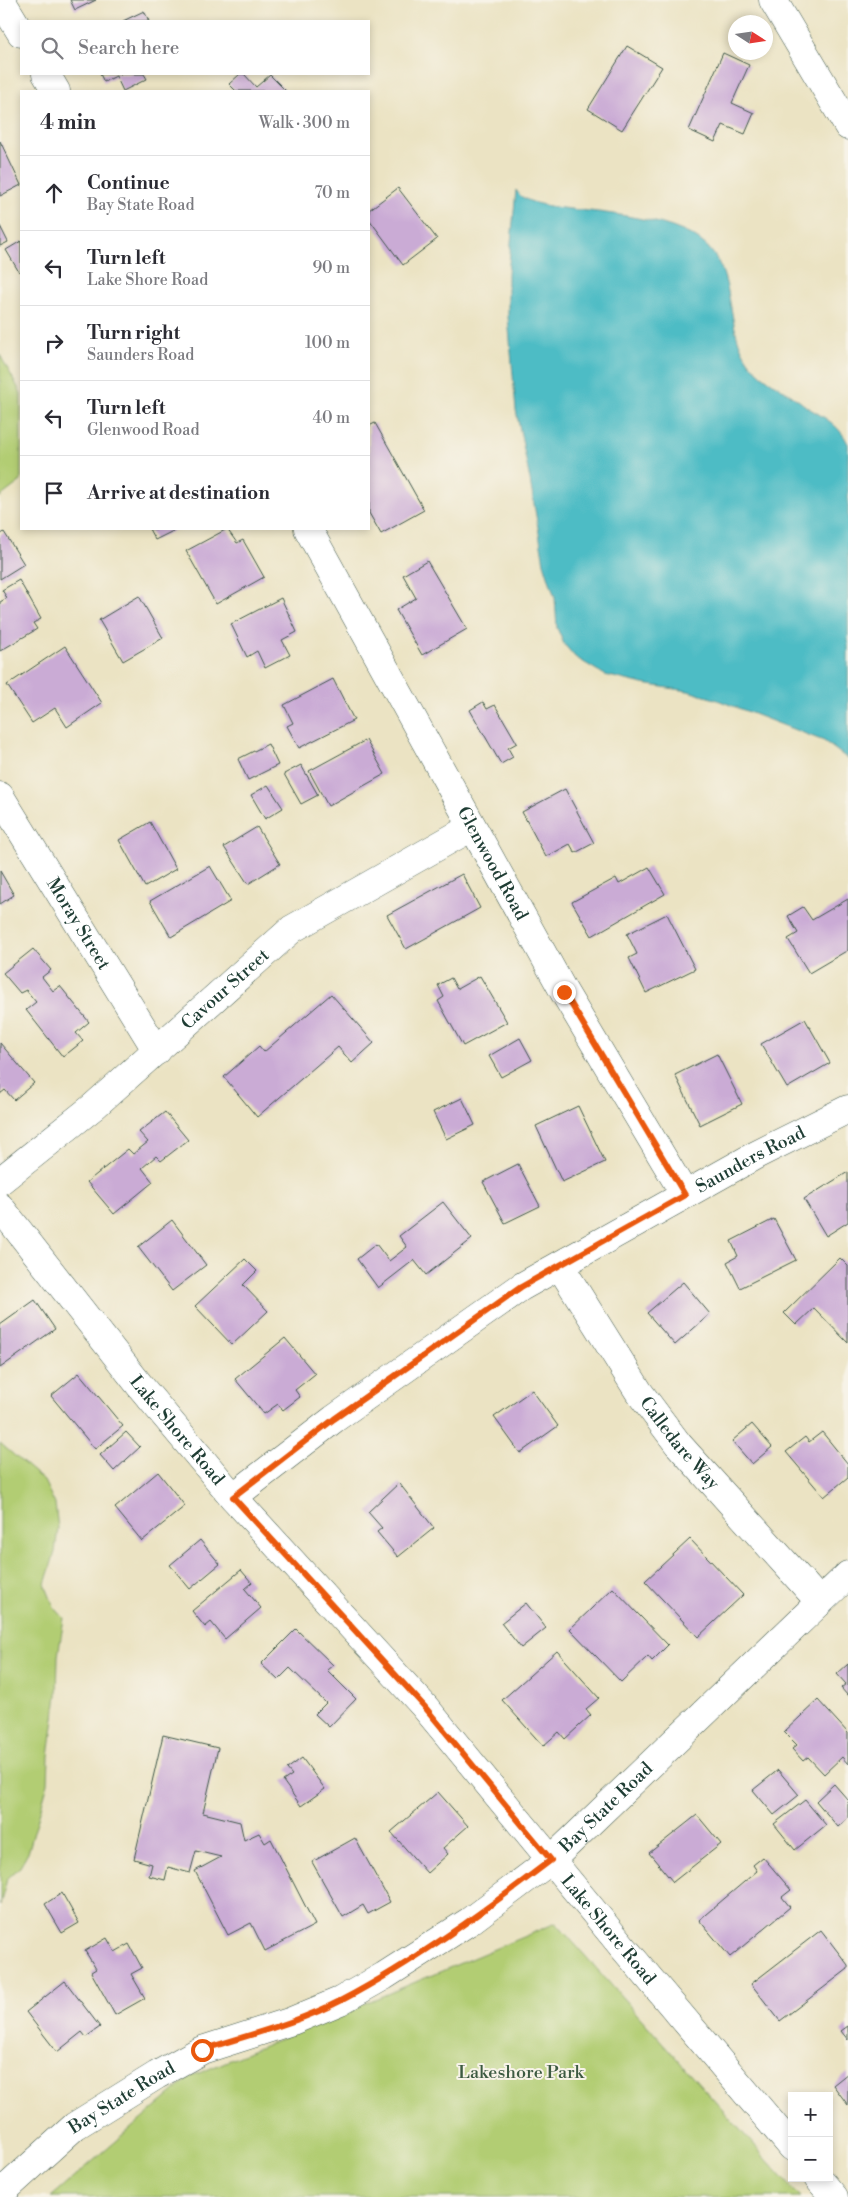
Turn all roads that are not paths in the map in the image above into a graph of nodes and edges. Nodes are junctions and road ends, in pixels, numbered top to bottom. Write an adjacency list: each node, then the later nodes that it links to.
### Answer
1 (1, 0): 3 (street)
2 (773, 0): 6 (street)
3 (20, 31)
4 (47, 75): 5 (street)
5 (55, 90)
6 (848, 126)
7 (309, 530): 9 (street, Glenwood Road)
8 (0, 796): 10 (street, Moray Street)
9 (472, 827): 10 (street, Cavour Street); 13 (street, Glenwood Road)
10 (157, 1051): 12 (street, Cavour Street)
11 (848, 1109): 13 (street, Saunders Road)
12 (0, 1181)
13 (685, 1195): 15 (street, Saunders Road)
14 (0, 1207): 16 (street, Lake Shore Road)
15 (560, 1266): 16 (street, Saunders Road); 18 (street, Calledare Way)
16 (233, 1497): 19 (street, Lake Shore Road)
17 (848, 1575): 18 (street, Bay State Road)
18 (820, 1602): 19 (street, Bay State Road)
19 (551, 1860): 20 (street, Lake Shore Road); 22 (street, Bay State Road)
20 (788, 2142)
21 (821, 2182): 23 (street)
22 (0, 2194)
23 (834, 2197)

